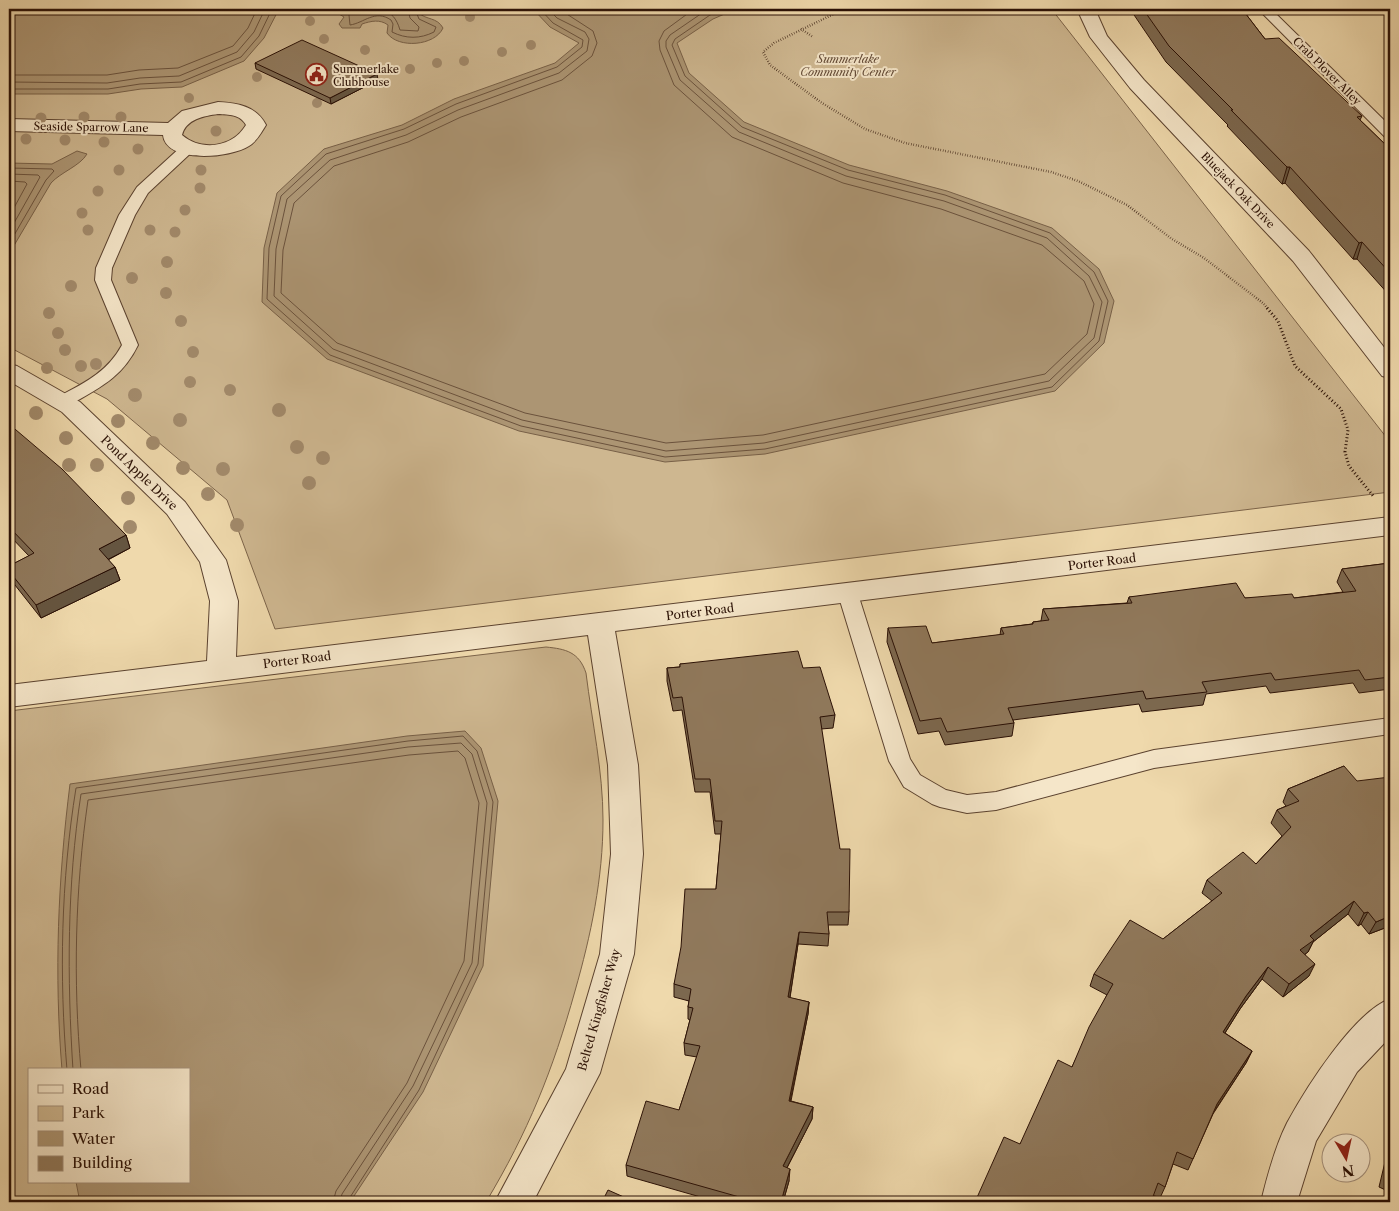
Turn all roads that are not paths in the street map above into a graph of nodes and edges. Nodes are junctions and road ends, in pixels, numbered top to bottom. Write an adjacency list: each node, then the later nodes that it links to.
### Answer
1 (1086, 9): 8 (street, Bluejack Oak Drive)
2 (1264, 9): 5 (lane, Crab Plover Alley)
3 (9, 126): 4 (street, Seaside Sparrow Lane)
4 (172, 129): 6 (street); 6 (street)
5 (1390, 134)
6 (188, 148): 9 (lane)
7 (9, 371): 9 (street, Pond Apple Drive)
8 (1390, 372)
9 (62, 402): 13 (street, Pond Apple Drive)
10 (1390, 526): 11 (street, Porter Road)
11 (848, 594): 12 (street, Porter Road); 15 (lane)
12 (600, 624): 13 (street, Porter Road); 17 (street, Belted Kingfisher Way)
13 (221, 669): 14 (street, Porter Road)
14 (9, 696)
15 (1390, 726)
16 (1390, 1014): 18 (street)
17 (514, 1202)
18 (1279, 1202)

